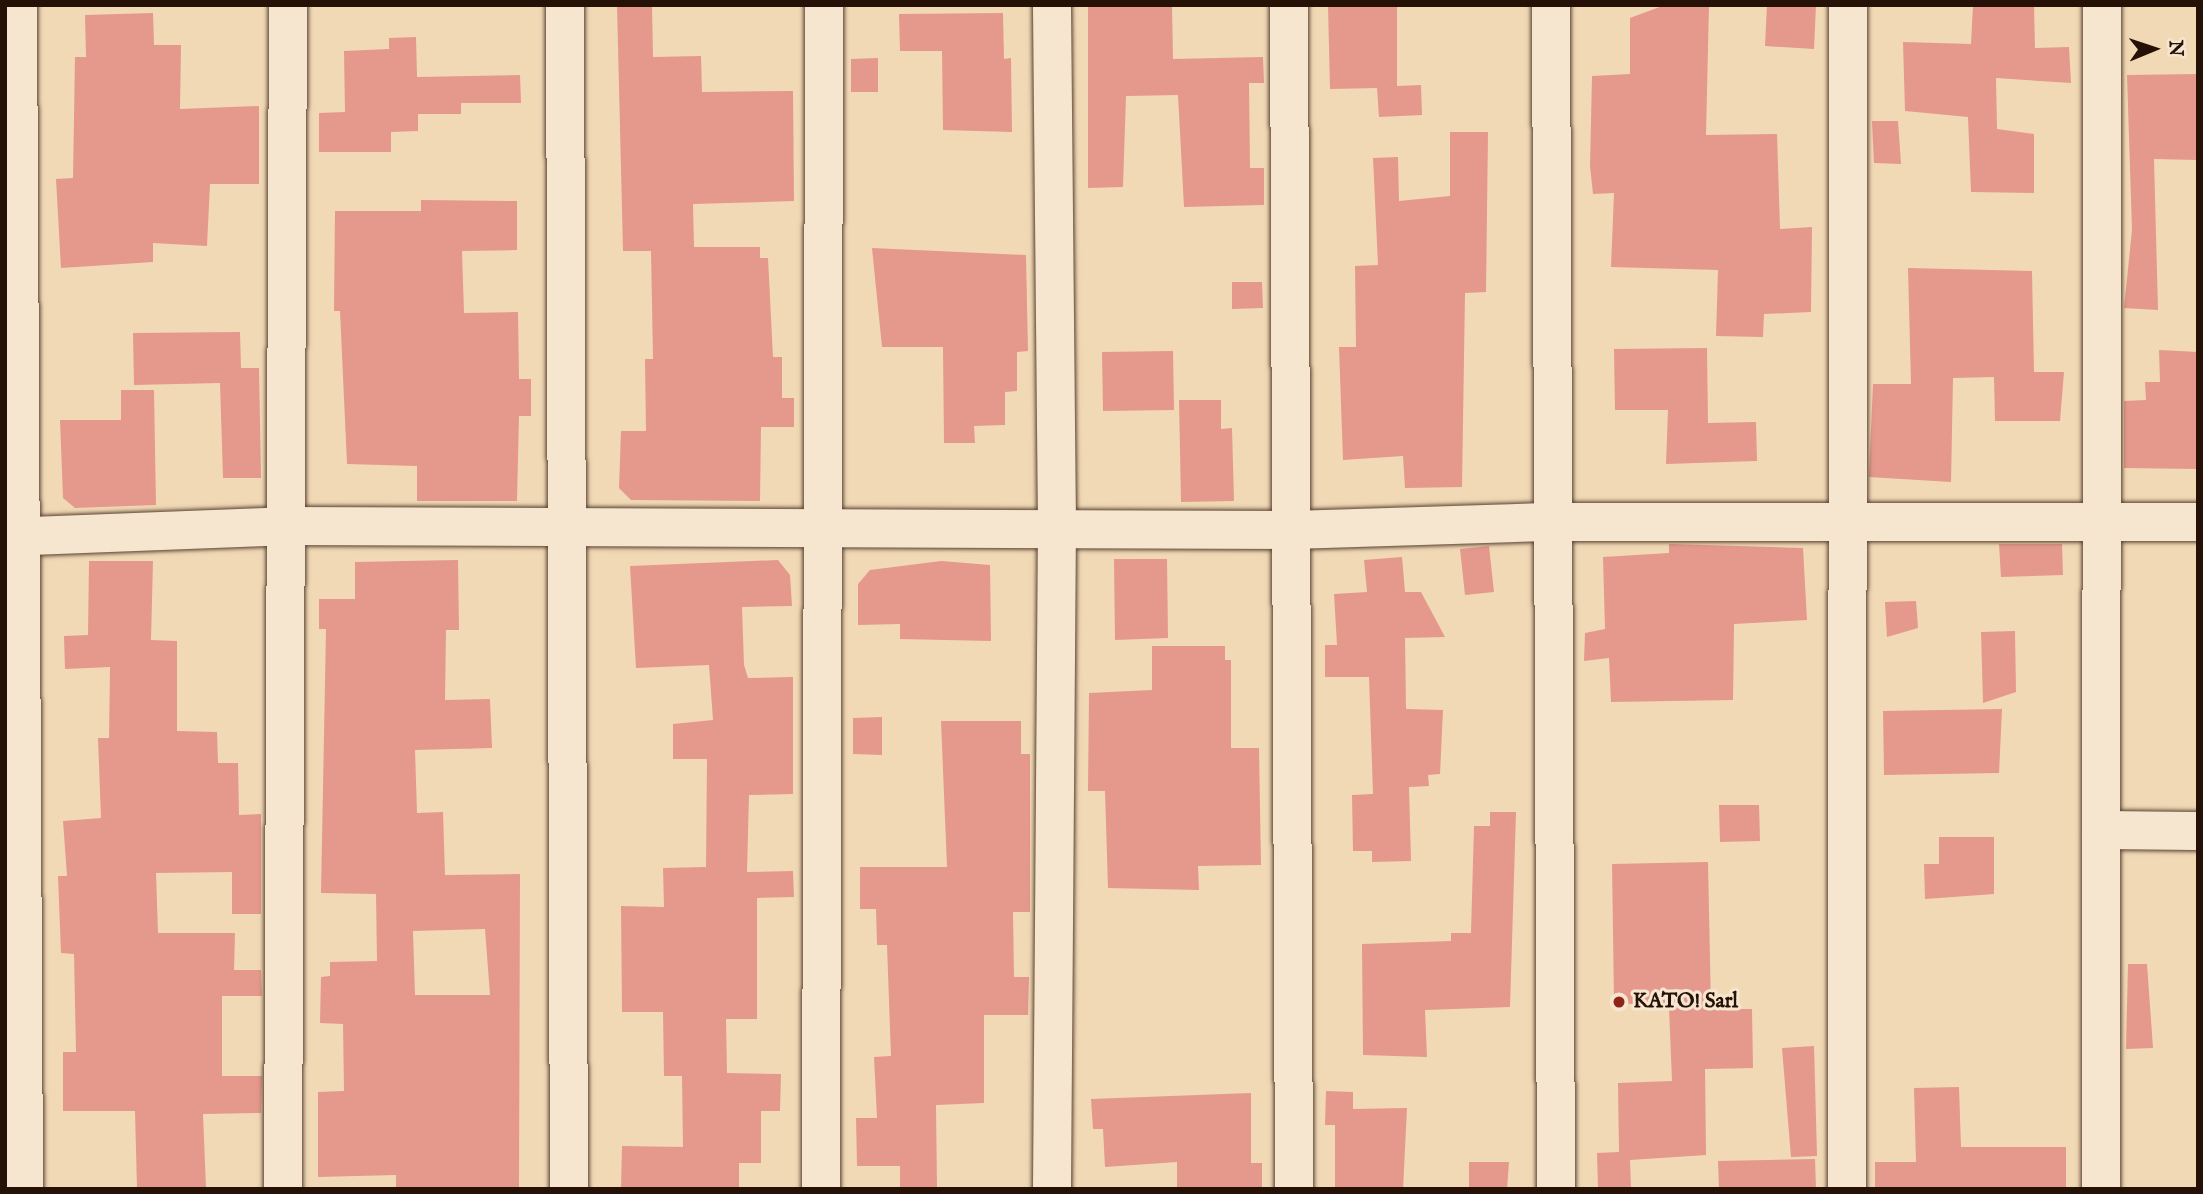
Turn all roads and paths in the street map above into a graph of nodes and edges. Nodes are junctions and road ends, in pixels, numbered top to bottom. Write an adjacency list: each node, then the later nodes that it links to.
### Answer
1 (18, 5): 19 (street)
2 (288, 5): 14 (street)
3 (565, 5): 15 (street)
4 (824, 5): 16 (street)
5 (1052, 5): 17 (street)
6 (1289, 5): 18 (street)
7 (1551, 5): 10 (street)
8 (1848, 5): 11 (street)
9 (2102, 5): 12 (street)
10 (1553, 522): 11 (street); 18 (street); 29 (street)
11 (1848, 522): 12 (street); 30 (street)
12 (2101, 522): 13 (street); 21 (street)
13 (2198, 522)
14 (285, 526): 15 (street); 19 (street); 24 (street)
15 (562, 526): 16 (street); 25 (street)
16 (823, 527): 17 (street); 26 (street)
17 (1057, 528): 18 (street); 27 (street)
18 (1292, 530): 28 (street)
19 (15, 537): 20 (street)
20 (12, 806): 23 (street)
21 (2101, 830): 22 (street); 31 (street)
22 (2198, 831)
23 (24, 1189)
24 (283, 1189)
25 (569, 1189)
26 (821, 1189)
27 (1052, 1189)
28 (1294, 1189)
29 (1556, 1189)
30 (1847, 1189)
31 (2101, 1189)

